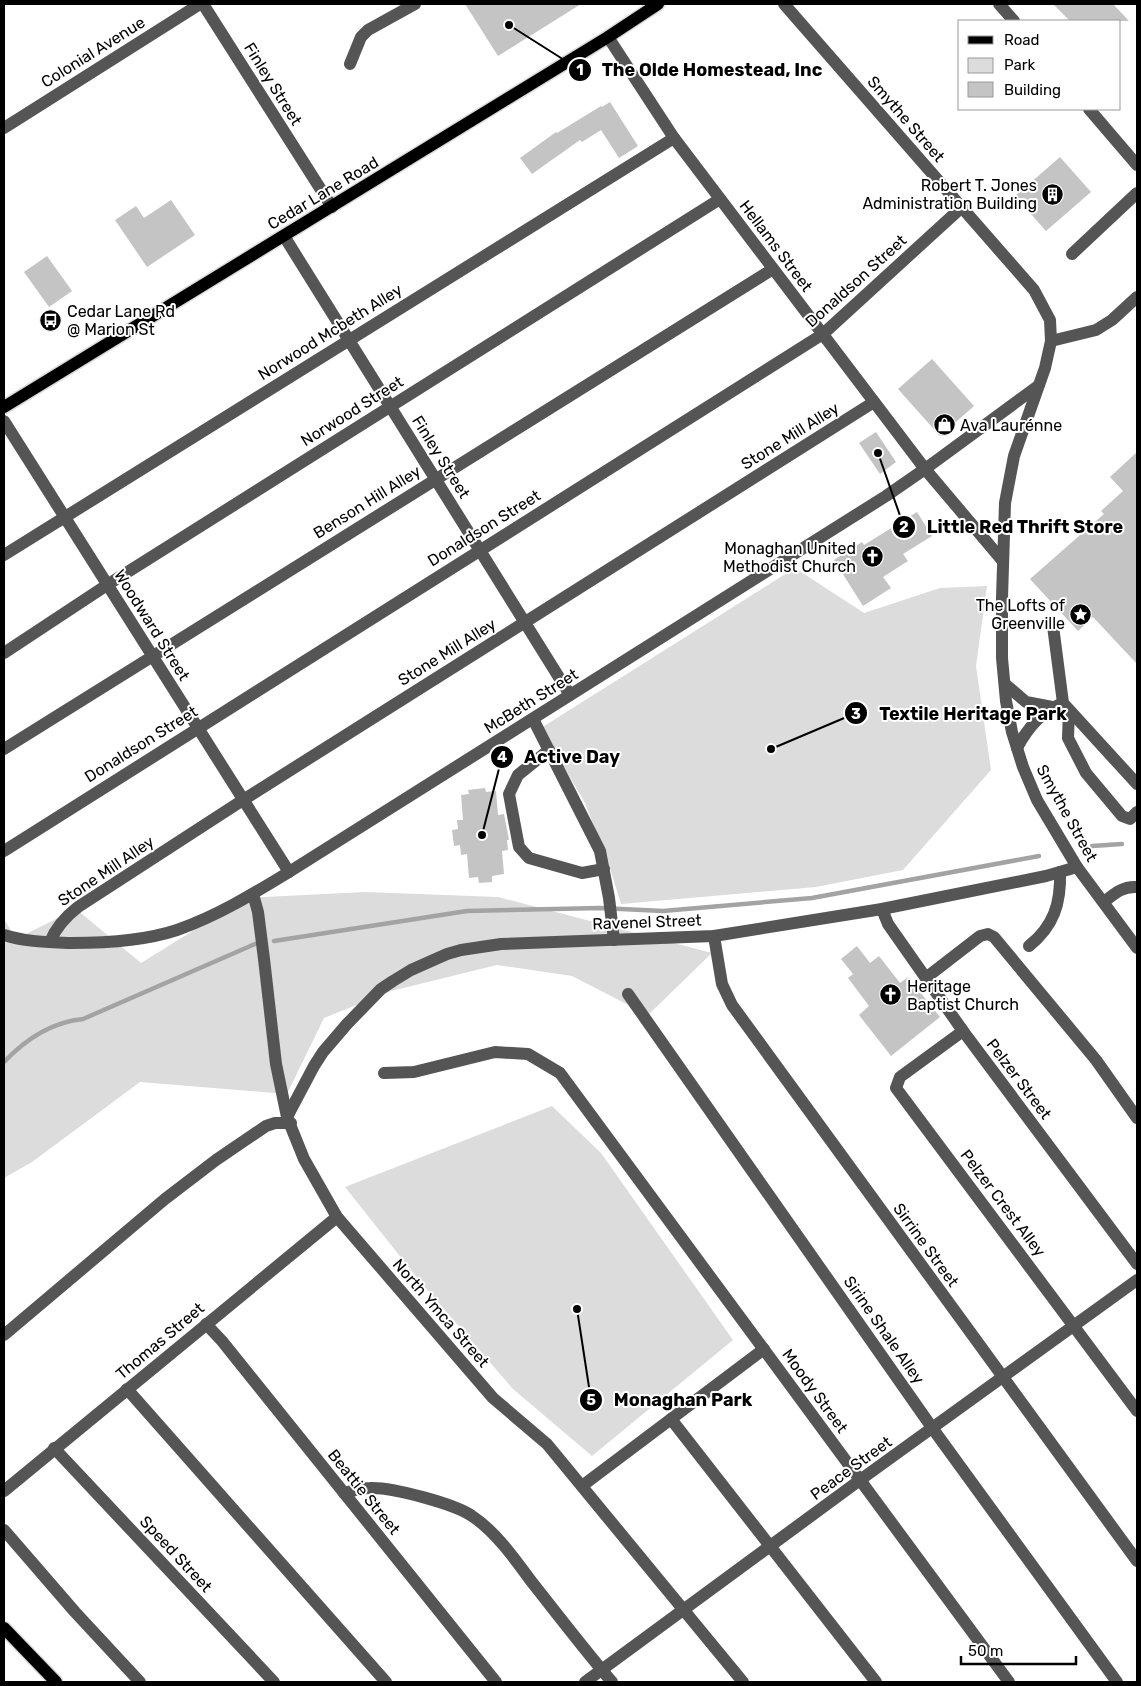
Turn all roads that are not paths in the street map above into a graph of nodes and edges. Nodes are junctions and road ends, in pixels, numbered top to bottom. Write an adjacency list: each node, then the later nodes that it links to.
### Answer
1 (201, 4): 10 (street, Colonial Avenue); 15 (street, Finley Street)
2 (415, 4): 8 (street)
3 (658, 4): 7 (main road, Cedar Lane Road)
4 (784, 4): 16 (street, Smythe Street)
5 (999, 4): 6 (street)
6 (1013, 20)
7 (608, 38): 11 (street, Hellams Street); 15 (main road, Cedar Lane Road)
8 (350, 64)
9 (1090, 110): 12 (street)
10 (4, 128)
11 (674, 138): 14 (street, Hellams Street); 22 (street, Norwood Mcbeth Alley)
12 (1137, 166)
13 (1137, 193): 18 (street)
14 (720, 199): 19 (street, Hellams Street); 26 (street, Norwood Street)
15 (332, 207): 17 (main road, Cedar Lane Road)
16 (962, 207): 21 (street, Donaldson Street); 23 (street, Smythe Street)
17 (284, 236): 22 (street, Finley Street); 27 (main road, Cedar Lane Road)
18 (1072, 254)
19 (773, 269): 21 (street, Hellams Street); 30 (street, Benson Hill Alley)
20 (1137, 296): 23 (street)
21 (823, 334): 25 (street, Hellams Street); 32 (street, Donaldson Street)
22 (349, 340): 26 (street, Finley Street); 31 (street, Norwood Mcbeth Alley)
23 (1051, 341): 24 (street, Smythe Street)
24 (1038, 386): 29 (street, McBeth Street); 34 (street, Smythe Street)
25 (874, 402): 29 (street, Hellams Street); 36 (street, Stone Mill Alley)
26 (390, 406): 30 (street, Finley Street); 35 (street, Norwood Street)
27 (4, 407)
28 (4, 421): 31 (street, Woodward Street)
29 (925, 470): 34 (street, Hellams Street); 41 (street, McBeth Street)
30 (435, 478): 32 (street, Finley Street); 39 (street, Benson Hill Alley)
31 (64, 517): 33 (street, Norwood Mcbeth Alley); 35 (street, Woodward Street)
32 (479, 550): 36 (street, Finley Street); 44 (street, Donaldson Street)
33 (4, 555)
34 (1002, 560): 40 (street, Smythe Street)
35 (107, 585): 38 (street, Norwood Street); 39 (street, Woodward Street)
36 (525, 623): 41 (street, Finley Street); 49 (street, Stone Mill Alley)
37 (1053, 626): 42 (street)
38 (4, 653)
39 (152, 655): 44 (street, Woodward Street); 46 (street, Benson Hill Alley)
40 (1005, 684): 42 (street); 45 (street, Smythe Street)
41 (570, 695): 43 (street, McBeth Street)
42 (1061, 707): 45 (street); 48 (street); 50 (street)
43 (533, 719): 47 (street); 54 (street, McBeth Street)
44 (197, 728): 49 (street, Woodward Street); 51 (street, Donaldson Street)
45 (1017, 748): 52 (street, Smythe Street)
46 (4, 749)
47 (549, 750): 53 (street); 53 (street)
48 (1137, 784)
49 (243, 800): 54 (street, Woodward Street); 63 (street, Stone Mill Alley)
50 (1137, 812)
51 (4, 851)
52 (1077, 867): 55 (street, Ravenel Street); 58 (street, Smythe Street)
53 (604, 869): 62 (street)
54 (288, 872): 57 (street, McBeth Street)
55 (1060, 872): 59 (street, Ravenel Street); 64 (street)
56 (1137, 887): 58 (street)
57 (254, 894): 63 (street, McBeth Street); 71 (street, North Ymca Street)
58 (1104, 902): 65 (street, Smythe Street)
59 (882, 908): 61 (street, Ravenel Street); 66 (street, Pelzer Street)
60 (4, 935): 63 (street, McBeth Street)
61 (714, 936): 62 (street, Ravenel Street); 79 (street, Sirrine Street)
62 (614, 940): 71 (street, Ravenel Street)
63 (50, 942)
64 (1029, 946)
65 (1137, 948)
66 (927, 977): 68 (street, Pelzer Street); 70 (street)
67 (628, 994): 83 (street, Sirine Shale Alley)
68 (963, 1030): 73 (street, Pelzer Street); 76 (street, Pelzer Crest Alley)
69 (384, 1073): 78 (street, Moody Street)
70 (1137, 1118)
71 (289, 1120): 72 (street, North Ymca Street); 77 (street)
72 (337, 1217): 75 (street, Thomas Street); 86 (street, North Ymca Street)
73 (1137, 1264)
74 (1137, 1280): 76 (street, Peace Street)
75 (206, 1324): 80 (street, Thomas Street); 88 (street, Beattie Street)
76 (1074, 1326): 79 (street, Peace Street); 81 (street, Pelzer Crest Alley)
77 (4, 1335)
78 (764, 1349): 82 (street); 85 (street, Moody Street)
79 (1003, 1378): 83 (street, Peace Street); 91 (street, Sirrine Street)
80 (127, 1389): 84 (street, Thomas Street); 98 (street)
81 (1137, 1411)
82 (671, 1419): 86 (street); 90 (street)
83 (933, 1429): 85 (street, Peace Street); 105 (street, Sirine Shale Alley)
84 (54, 1448): 87 (street, Thomas Street); 97 (street, Speed Street)
85 (860, 1480): 90 (street, Peace Street); 104 (street, Moody Street)
86 (582, 1486): 92 (street, North Ymca Street)
87 (4, 1490)
88 (344, 1493): 94 (street); 99 (street, Beattie Street)
89 (4, 1530): 96 (street)
90 (772, 1546): 92 (street, Peace Street); 103 (street)
91 (1137, 1561)
92 (685, 1610): 94 (street, Peace Street); 102 (street, North Ymca Street)
93 (4, 1628): 95 (main road)
94 (602, 1670): 100 (street, Peace Street); 101 (street)
95 (56, 1682)
96 (140, 1682)
97 (274, 1682)
98 (386, 1682)
99 (496, 1682)
100 (585, 1682)
101 (612, 1682)
102 (744, 1682)
103 (876, 1682)
104 (1009, 1682)
105 (1116, 1682)

